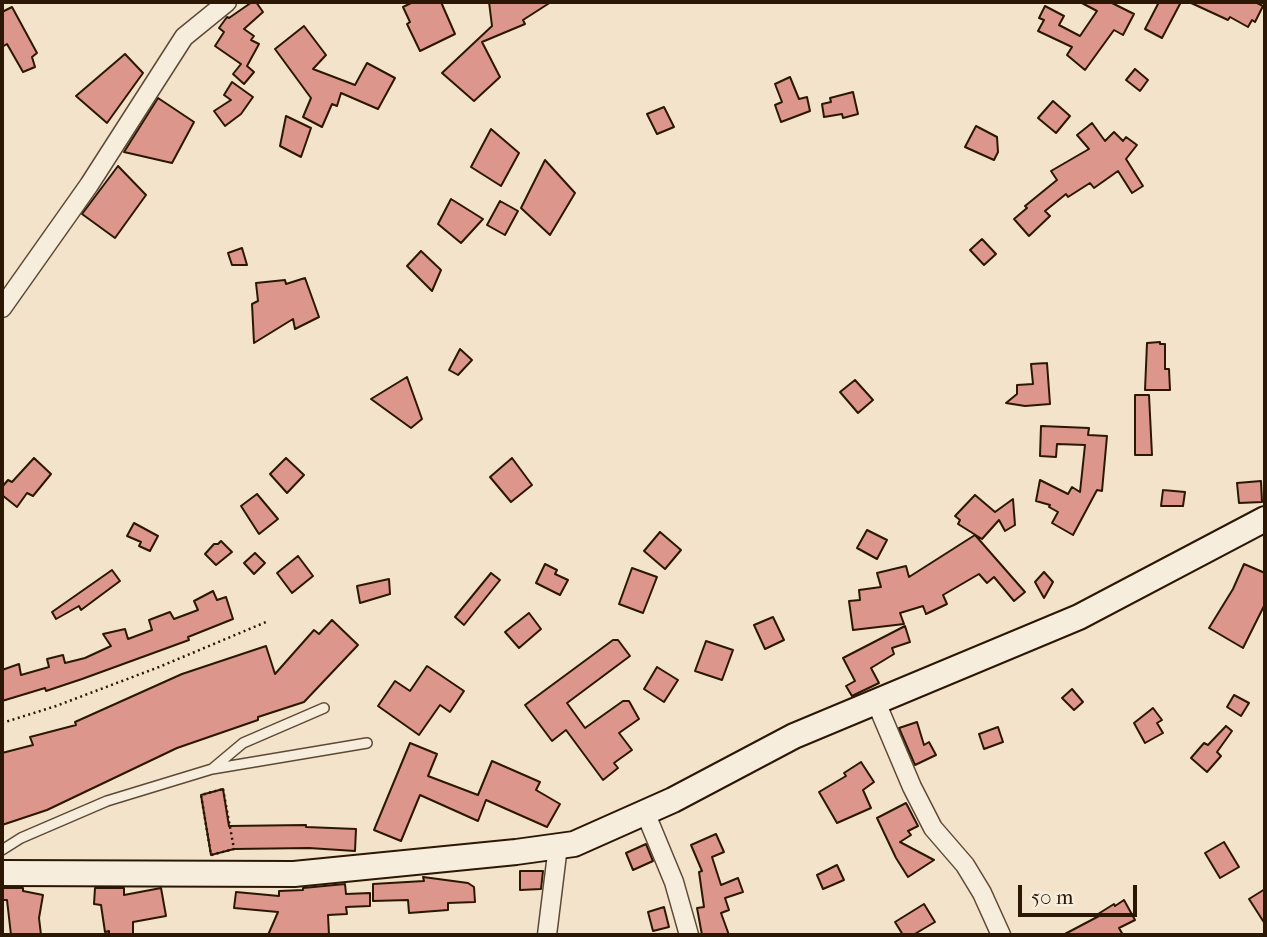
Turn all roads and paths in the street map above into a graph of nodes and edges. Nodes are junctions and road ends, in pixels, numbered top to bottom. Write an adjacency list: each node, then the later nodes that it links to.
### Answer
1 (227, 2): 2 (street)
2 (2, 308)
3 (1265, 519): 5 (street)
4 (266, 622): 7 (path)
5 (876, 702): 10 (street); 17 (street)
6 (324, 708): 9 (lane)
7 (2, 723)
8 (367, 743): 9 (lane)
9 (212, 769): 13 (lane)
10 (645, 812): 11 (street); 16 (street)
11 (558, 846): 14 (street); 15 (street)
12 (234, 849): 12 (path)
13 (2, 850)
14 (2, 873)
15 (547, 935)
16 (689, 935)
17 (1001, 935)

